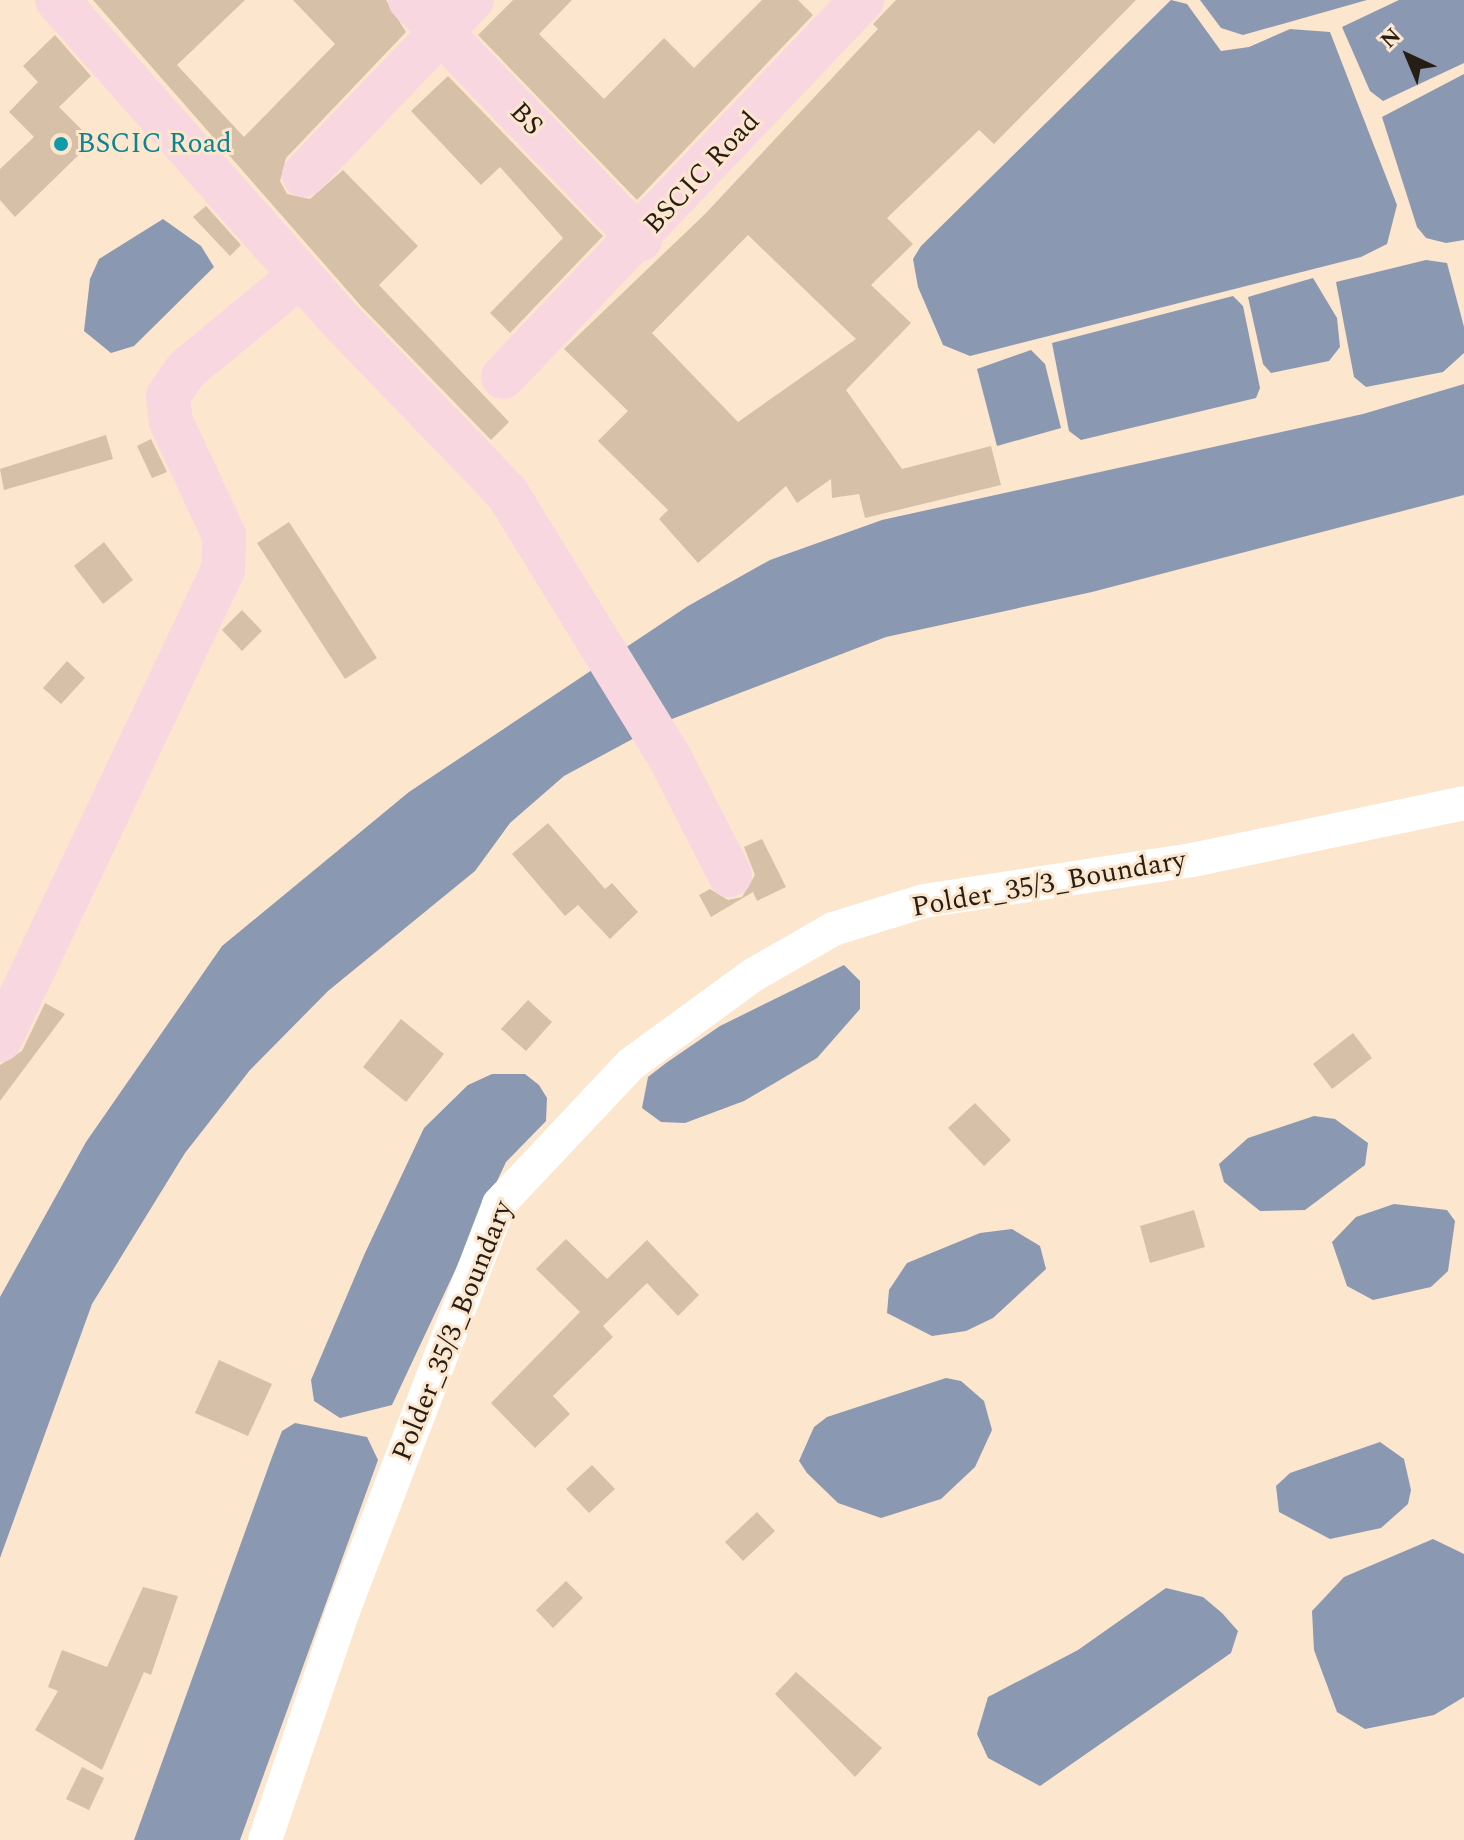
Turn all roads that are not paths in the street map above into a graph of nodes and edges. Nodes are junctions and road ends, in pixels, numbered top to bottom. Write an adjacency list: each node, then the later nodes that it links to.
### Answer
1 (57, 0): 7 (street)
2 (410, 0): 4 (street, BS)
3 (862, 0): 6 (street, BSCIC Road)
4 (458, 15): 5 (street); 6 (street, BS)
5 (304, 175)
6 (640, 239): 8 (street, BSCIC Road)
7 (300, 276): 10 (street); 11 (street)
8 (503, 377)
9 (1464, 803): 12 (street, Polder_35/3_Boundary)
10 (730, 875)
11 (0, 1040)
12 (265, 1840)

